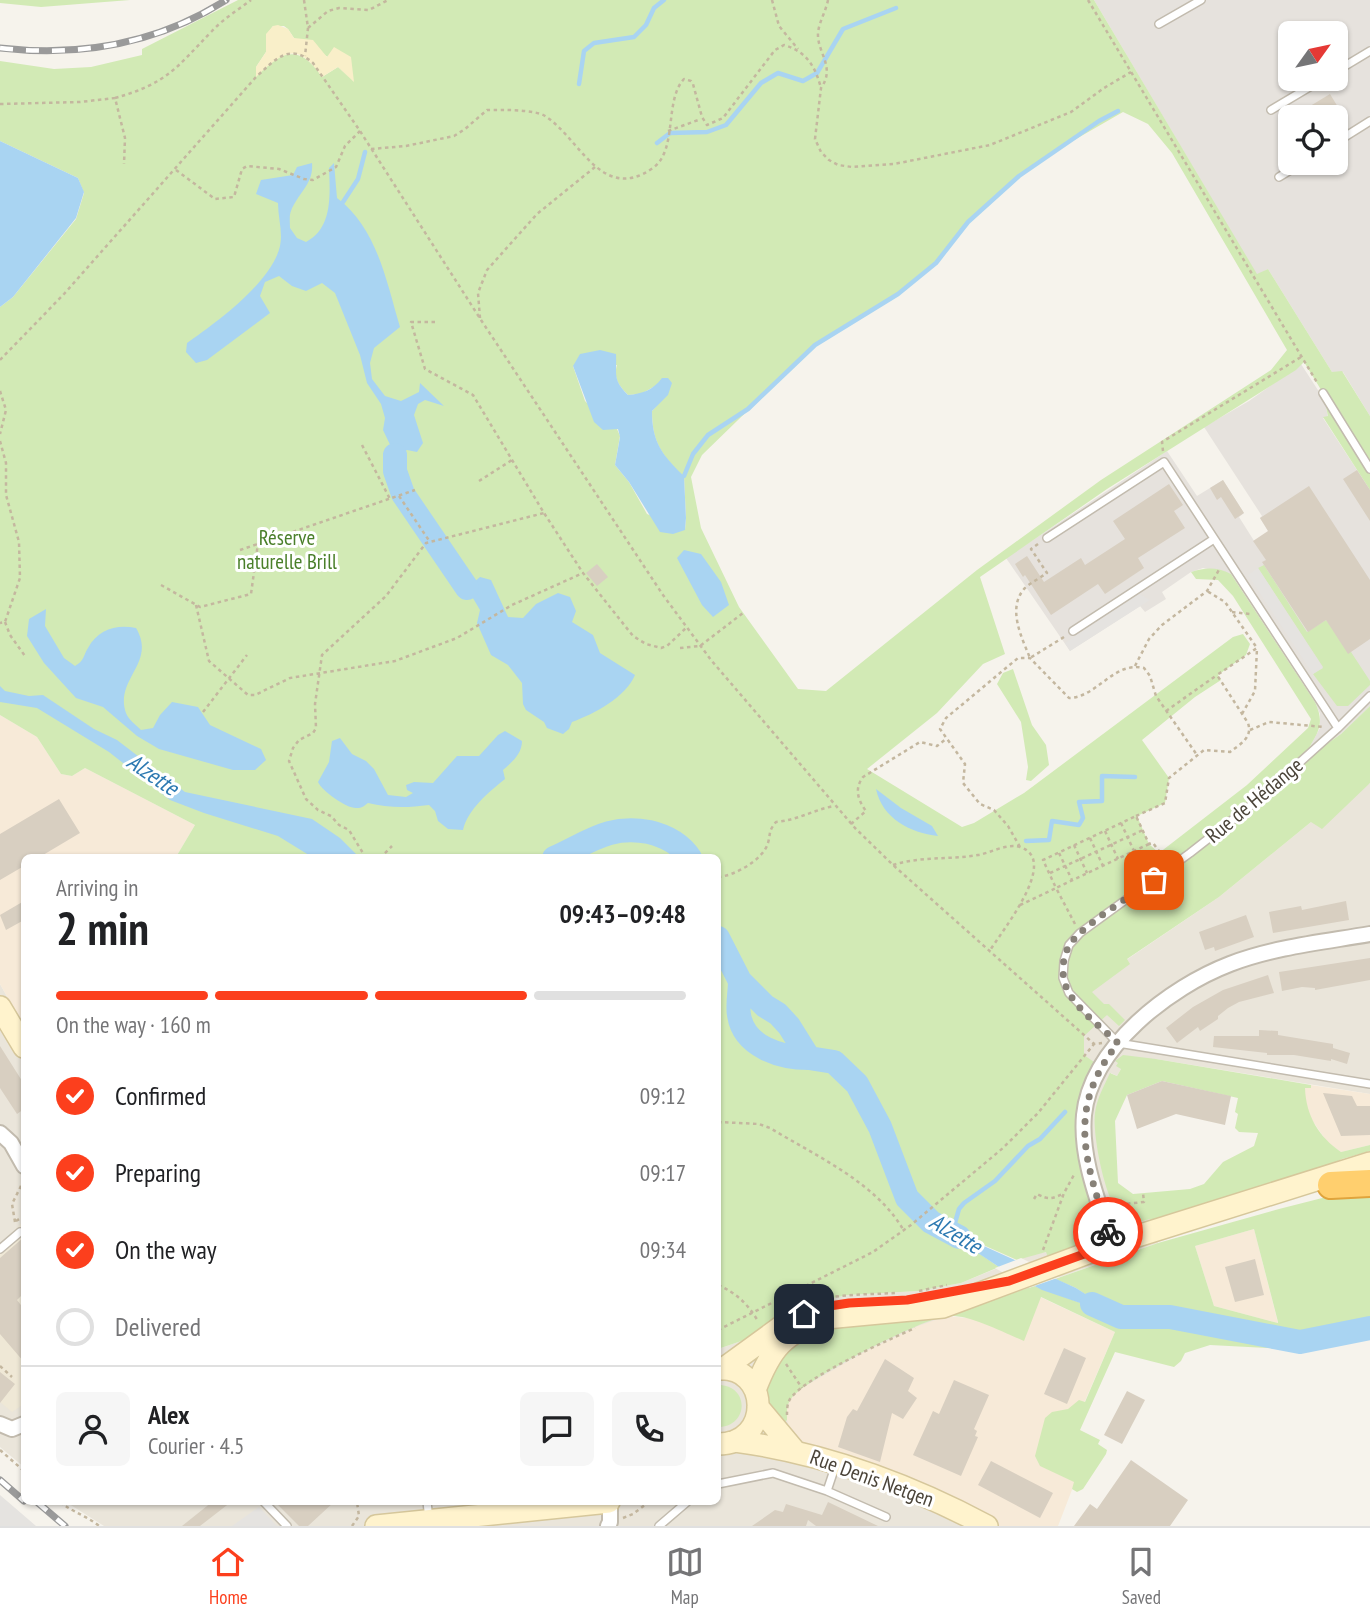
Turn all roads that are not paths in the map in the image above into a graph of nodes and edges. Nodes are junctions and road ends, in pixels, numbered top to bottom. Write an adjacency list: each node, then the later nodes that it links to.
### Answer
1 (1201, 0): 2 (lane)
2 (1159, 24)
3 (1370, 51): 4 (lane)
4 (1348, 64)
5 (1303, 91): 6 (lane)
6 (1271, 110)
7 (1370, 121): 8 (lane)
8 (1348, 135)
9 (1282, 175): 10 (lane)
10 (1279, 177)
11 (1323, 393): 12 (lane)
12 (1370, 469)
13 (1047, 538): 14 (lane)
14 (1214, 539): 15 (lane); 17 (lane)
15 (1073, 631)
16 (1370, 696): 17 (lane, Rue de Hédange)
17 (1338, 728): 21 (lane, Rue de Hédange)
18 (1370, 933): 21 (street)
19 (0, 1007): 20 (main road)
20 (21, 1042)
21 (1118, 1043): 22 (lane); 31 (street)
22 (1370, 1084)
23 (0, 1133): 24 (street)
24 (21, 1161)
25 (1370, 1163): 29 (main road)
26 (1370, 1175): 28 (main road)
27 (1370, 1183): 28 (highway)
28 (1331, 1185): 29 (main road)
29 (1199, 1217): 31 (main road)
30 (20, 1232): 32 (lane)
31 (1112, 1244): 33 (main road)
32 (0, 1249)
33 (1009, 1281): 34 (main road); 36 (main road)
34 (721, 1368)
35 (721, 1369): 36 (main road)
36 (757, 1398): 37 (main road); 38 (main road)
37 (722, 1444): 38 (main road, Rue Denis Netgen)
38 (794, 1450): 39 (main road, Rue Denis Netgen)
39 (837, 1463): 41 (lane); 52 (main road, Rue Denis Netgen)
40 (721, 1483): 41 (lane)
41 (827, 1491): 48 (lane)
42 (267, 1505): 49 (lane)
43 (546, 1505): 46 (main road)
44 (591, 1505): 47 (main road)
45 (684, 1505): 51 (lane)
46 (428, 1511): 50 (main road)
47 (609, 1513)
48 (886, 1517)
49 (287, 1526)
50 (376, 1526)
51 (659, 1526)
52 (987, 1526)

